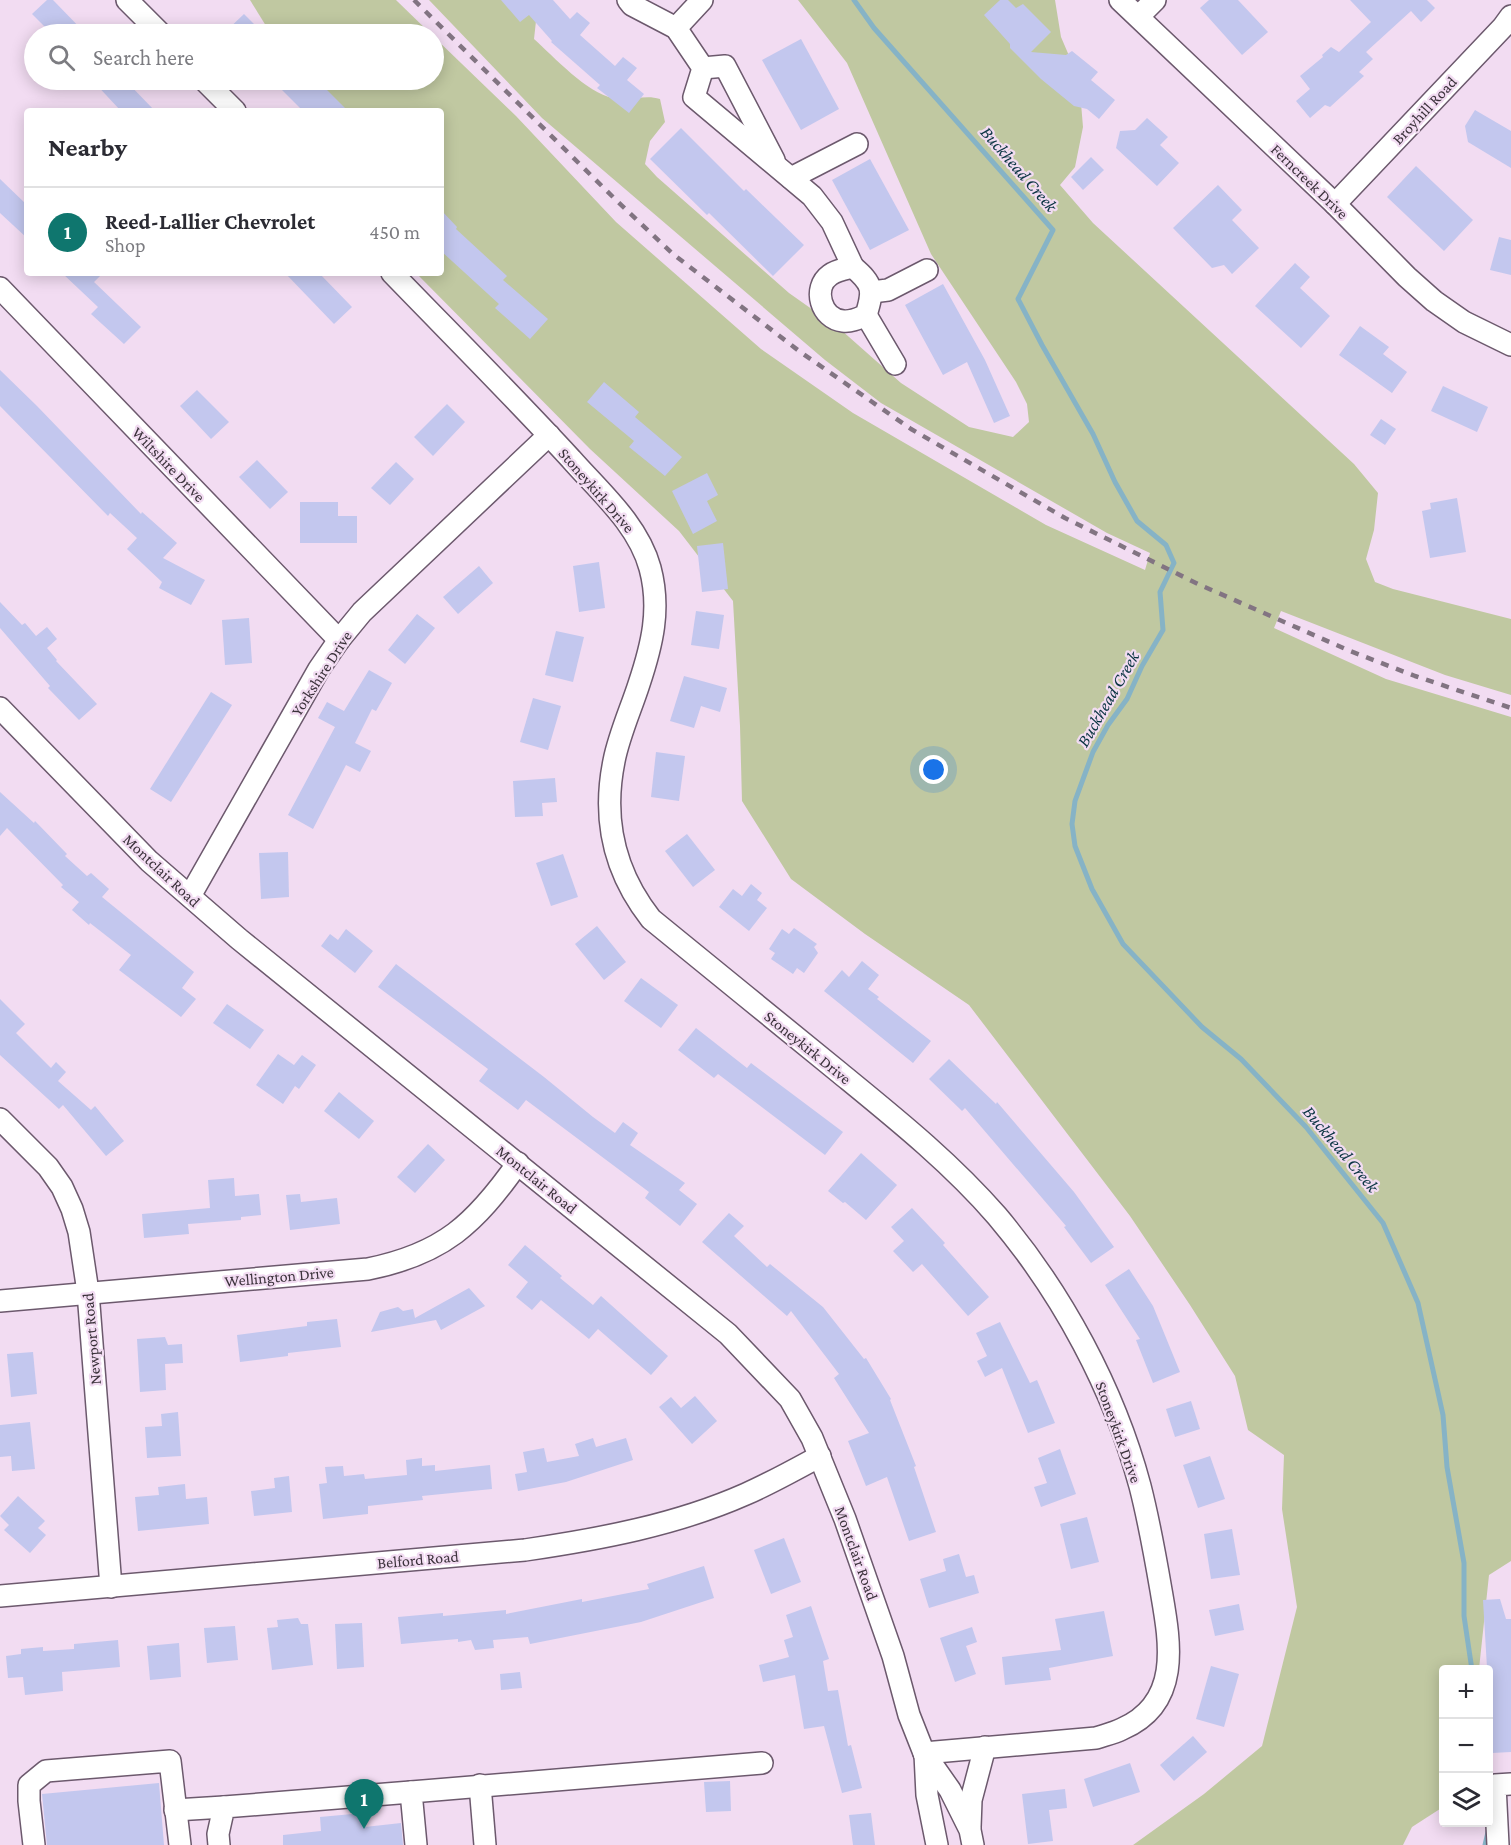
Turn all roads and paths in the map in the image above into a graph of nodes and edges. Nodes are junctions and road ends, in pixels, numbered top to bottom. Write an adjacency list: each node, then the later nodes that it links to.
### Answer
1 (127, 0): 7 (street)
2 (627, 0): 9 (street)
3 (702, 0): 9 (street)
4 (1120, 0): 6 (street, Ferncreek Drive)
5 (1155, 0): 6 (street)
6 (1139, 16): 15 (street, Ferncreek Drive)
7 (151, 24)
8 (1508, 26): 15 (street, Broyhill Road)
9 (676, 28): 10 (street)
10 (703, 68): 14 (street); 14 (street)
11 (214, 90): 12 (street)
12 (232, 108)
13 (857, 144): 14 (street)
14 (785, 173): 16 (street)
15 (1335, 204): 22 (street, Ferncreek Drive)
16 (853, 267): 20 (street); 21 (street)
17 (927, 270): 20 (street)
18 (395, 276): 24 (street, Stoneykirk Drive)
19 (0, 288): 25 (street, Wiltshire Drive)
20 (872, 292): 21 (street)
21 (866, 315): 23 (street)
22 (1511, 345)
23 (895, 364)
24 (549, 435): 25 (street, Yorkshire Drive); 35 (street, Stoneykirk Drive)
25 (339, 640): 27 (street, Yorkshire Drive)
26 (0, 708): 27 (street, Montclair Road)
27 (190, 896): 29 (street, Montclair Road)
28 (0, 1119): 30 (street, Newport Road)
29 (518, 1163): 30 (street, Wellington Drive); 32 (street, Montclair Road)
30 (88, 1292): 31 (street, Wellington Drive); 33 (street, Newport Road)
31 (0, 1301)
32 (820, 1456): 33 (street, Belford Road); 36 (street, Montclair Road)
33 (111, 1587): 34 (street, Belford Road)
34 (0, 1596)
35 (985, 1747): 36 (street, Stoneykirk Drive); 43 (street)
36 (924, 1753): 43 (street, Montclair Road); 49 (street, Montclair Road)
37 (762, 1763): 39 (street)
38 (1511, 1784): 50 (street)
39 (480, 1785): 40 (street); 48 (street)
40 (411, 1791): 41 (street); 47 (street)
41 (224, 1807): 42 (street); 46 (street)
42 (175, 1810): 44 (street); 45 (street)
43 (972, 1838)
44 (34, 1845)
45 (180, 1845)
46 (219, 1845)
47 (416, 1845)
48 (485, 1845)
49 (937, 1845)
50 (1498, 1845)

